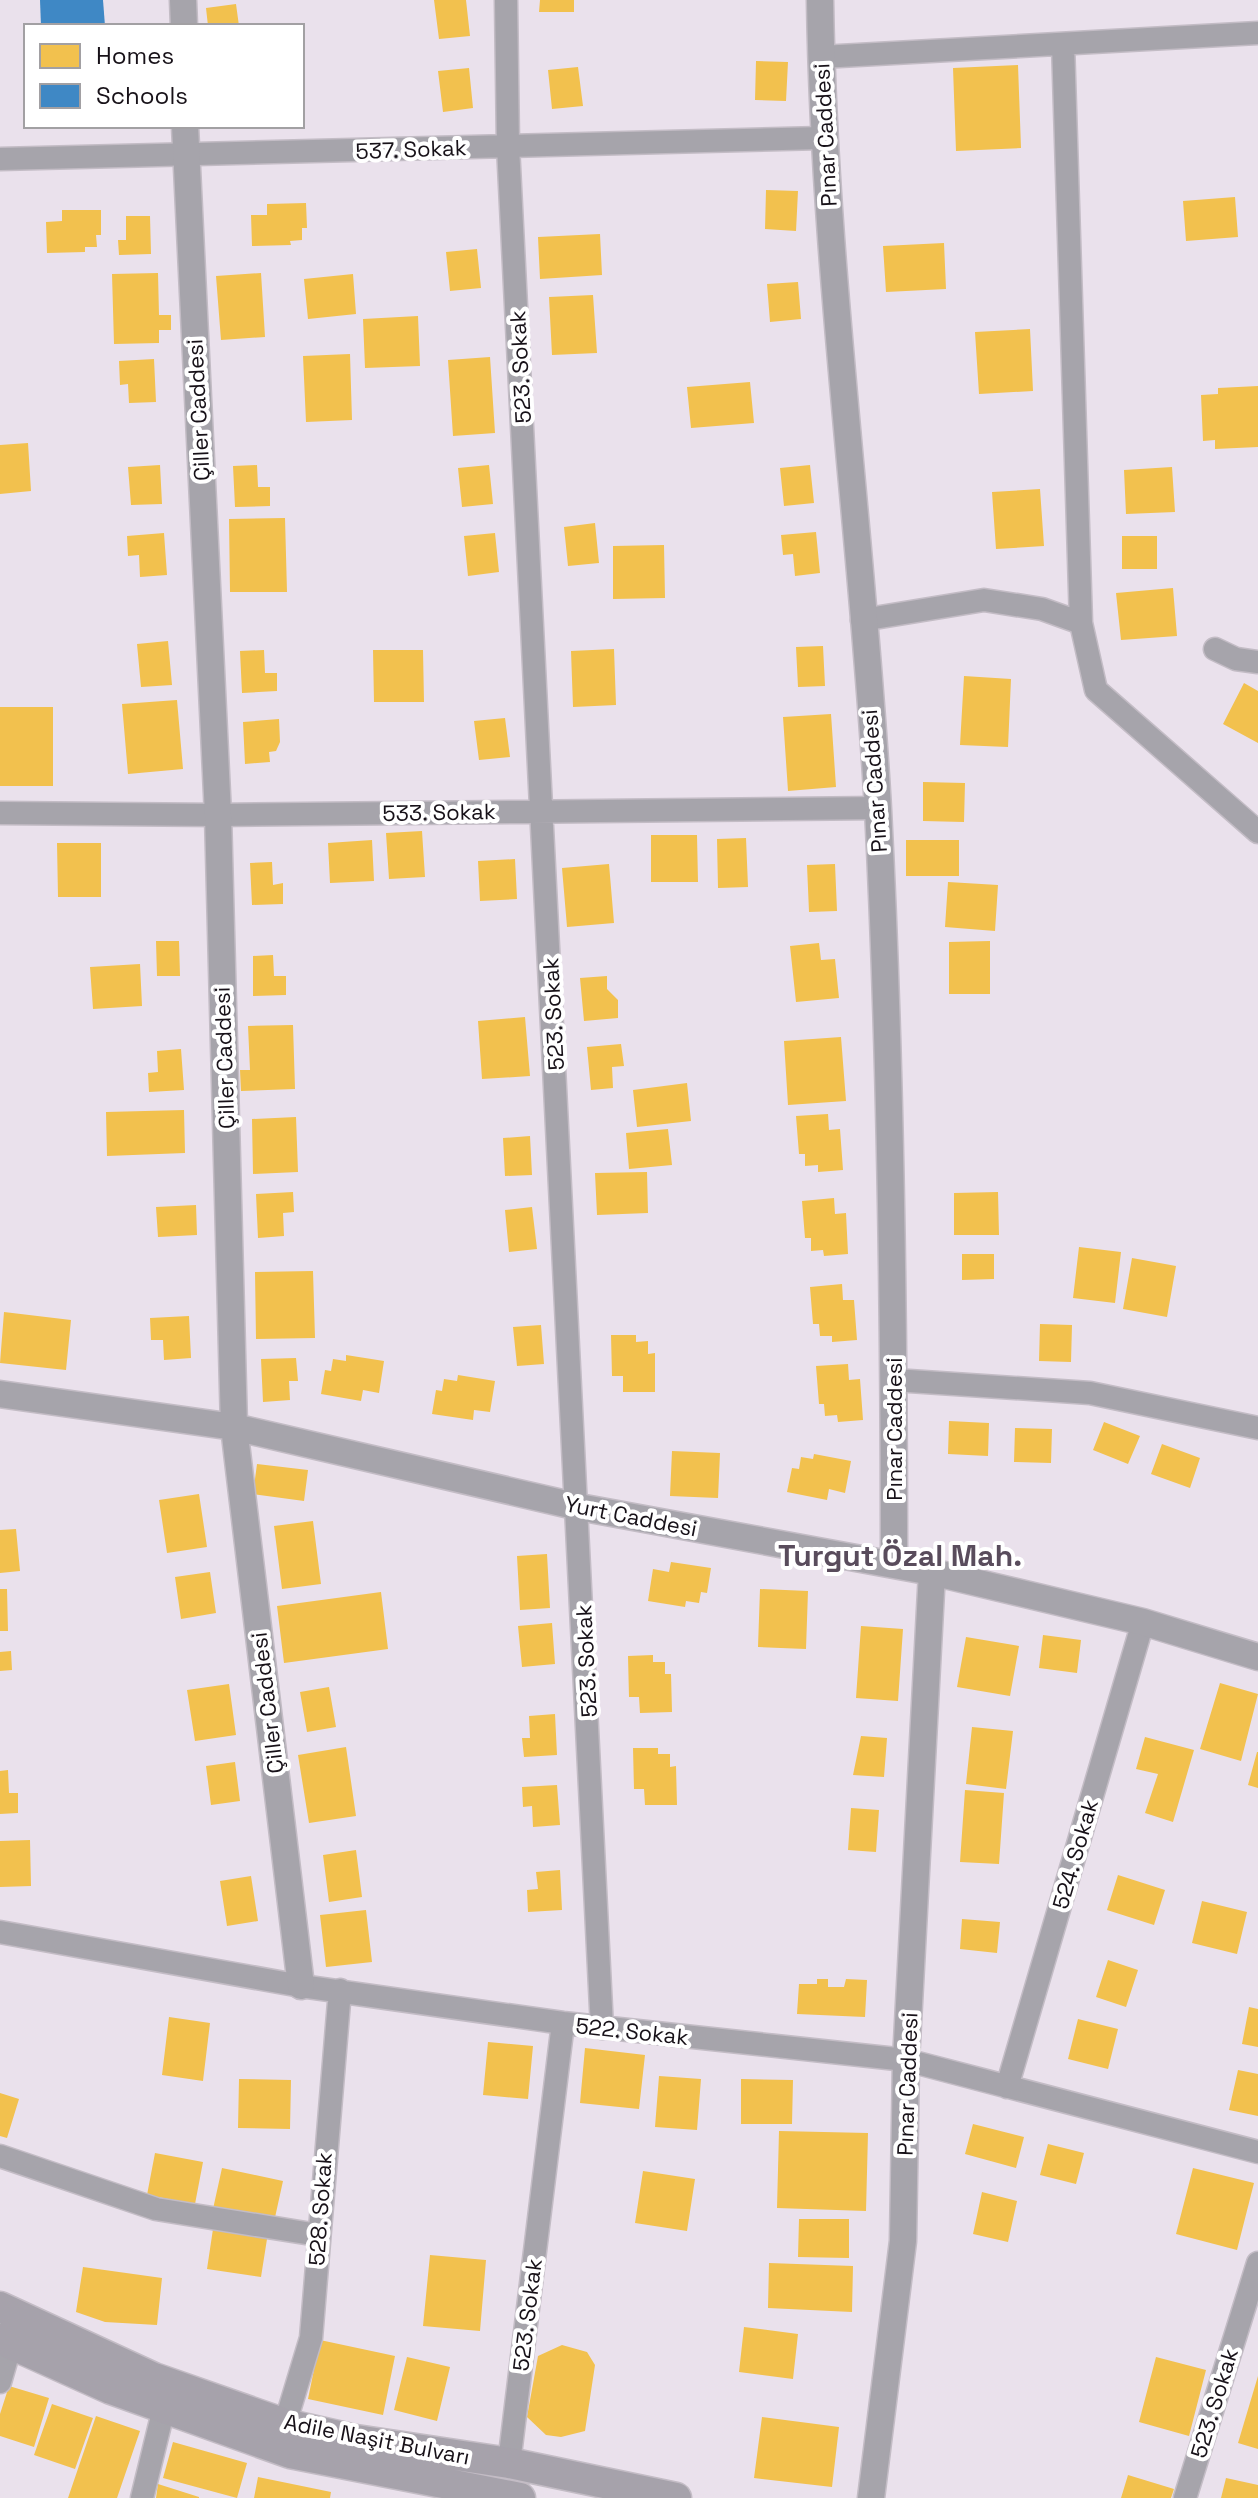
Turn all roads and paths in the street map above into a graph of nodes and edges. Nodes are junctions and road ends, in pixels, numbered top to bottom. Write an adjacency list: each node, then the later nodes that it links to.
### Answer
1 (183, 0): 4 (street)
2 (506, 0): 10 (street, 523. Sokak)
3 (820, 0): 7 (street, Pınar Caddesi)
4 (184, 24)
5 (1258, 33): 6 (street)
6 (1063, 44): 7 (street); 14 (street)
7 (821, 57): 9 (street, Pınar Caddesi)
8 (185, 128): 11 (street, Çiller Caddesi)
9 (822, 138): 10 (street, 537. Sokak); 13 (street, Pınar Caddesi)
10 (508, 146): 11 (street, 537. Sokak); 18 (street, 523. Sokak)
11 (186, 155): 12 (street, 537. Sokak); 20 (street, Çiller Caddesi)
12 (0, 159)
13 (862, 620): 14 (street); 17 (street, Pınar Caddesi)
14 (1081, 623): 21 (street)
15 (1215, 649): 16 (street)
16 (1258, 662)
17 (878, 808): 18 (street, 533. Sokak); 22 (street, Pınar Caddesi)
18 (543, 812): 20 (street, 533. Sokak); 26 (street, 523. Sokak)
19 (0, 813): 20 (street, 533. Sokak)
20 (218, 815): 24 (street, Çiller Caddesi)
21 (1258, 832)
22 (894, 1380): 25 (street); 27 (street, Pınar Caddesi)
23 (0, 1394): 24 (street, Yurt Caddesi)
24 (234, 1427): 26 (street, Yurt Caddesi); 32 (street, Çiller Caddesi)
25 (1258, 1428)
26 (579, 1507): 27 (street, Yurt Caddesi); 35 (street, 523. Sokak)
27 (894, 1564): 28 (street, Yurt Caddesi)
28 (932, 1572): 29 (street, Yurt Caddesi); 36 (street, Pınar Caddesi)
29 (1143, 1622): 30 (street, Yurt Caddesi); 37 (street, 524. Sokak)
30 (1258, 1657)
31 (0, 1932): 32 (street, 522. Sokak)
32 (301, 1986): 33 (street, 522. Sokak)
33 (340, 1990): 34 (street, 522. Sokak); 40 (street, 528. Sokak)
34 (563, 2023): 35 (street, 522. Sokak); 47 (street, 523. Sokak)
35 (602, 2028): 36 (street, 522. Sokak)
36 (906, 2060): 37 (street, 522. Sokak); 51 (street, Pınar Caddesi)
37 (1007, 2087): 38 (street, 522. Sokak)
38 (1258, 2152)
39 (0, 2156): 40 (street)
40 (318, 2235): 46 (street, 528. Sokak)
41 (1258, 2263): 52 (street, 523. Sokak)
42 (0, 2307): 46 (main road, Adile Naşit Bulvarı)
43 (5, 2342): 44 (street); 45 (main road, Adile Naşit Bulvarı)
44 (0, 2382)
45 (164, 2408): 48 (main road, Adile Naşit Bulvarı); 49 (street)
46 (285, 2424): 47 (main road, Adile Naşit Bulvarı)
47 (509, 2463): 50 (main road, Adile Naşit Bulvarı)
48 (505, 2497)
49 (142, 2498)
50 (676, 2498)
51 (871, 2498)
52 (1185, 2498)

